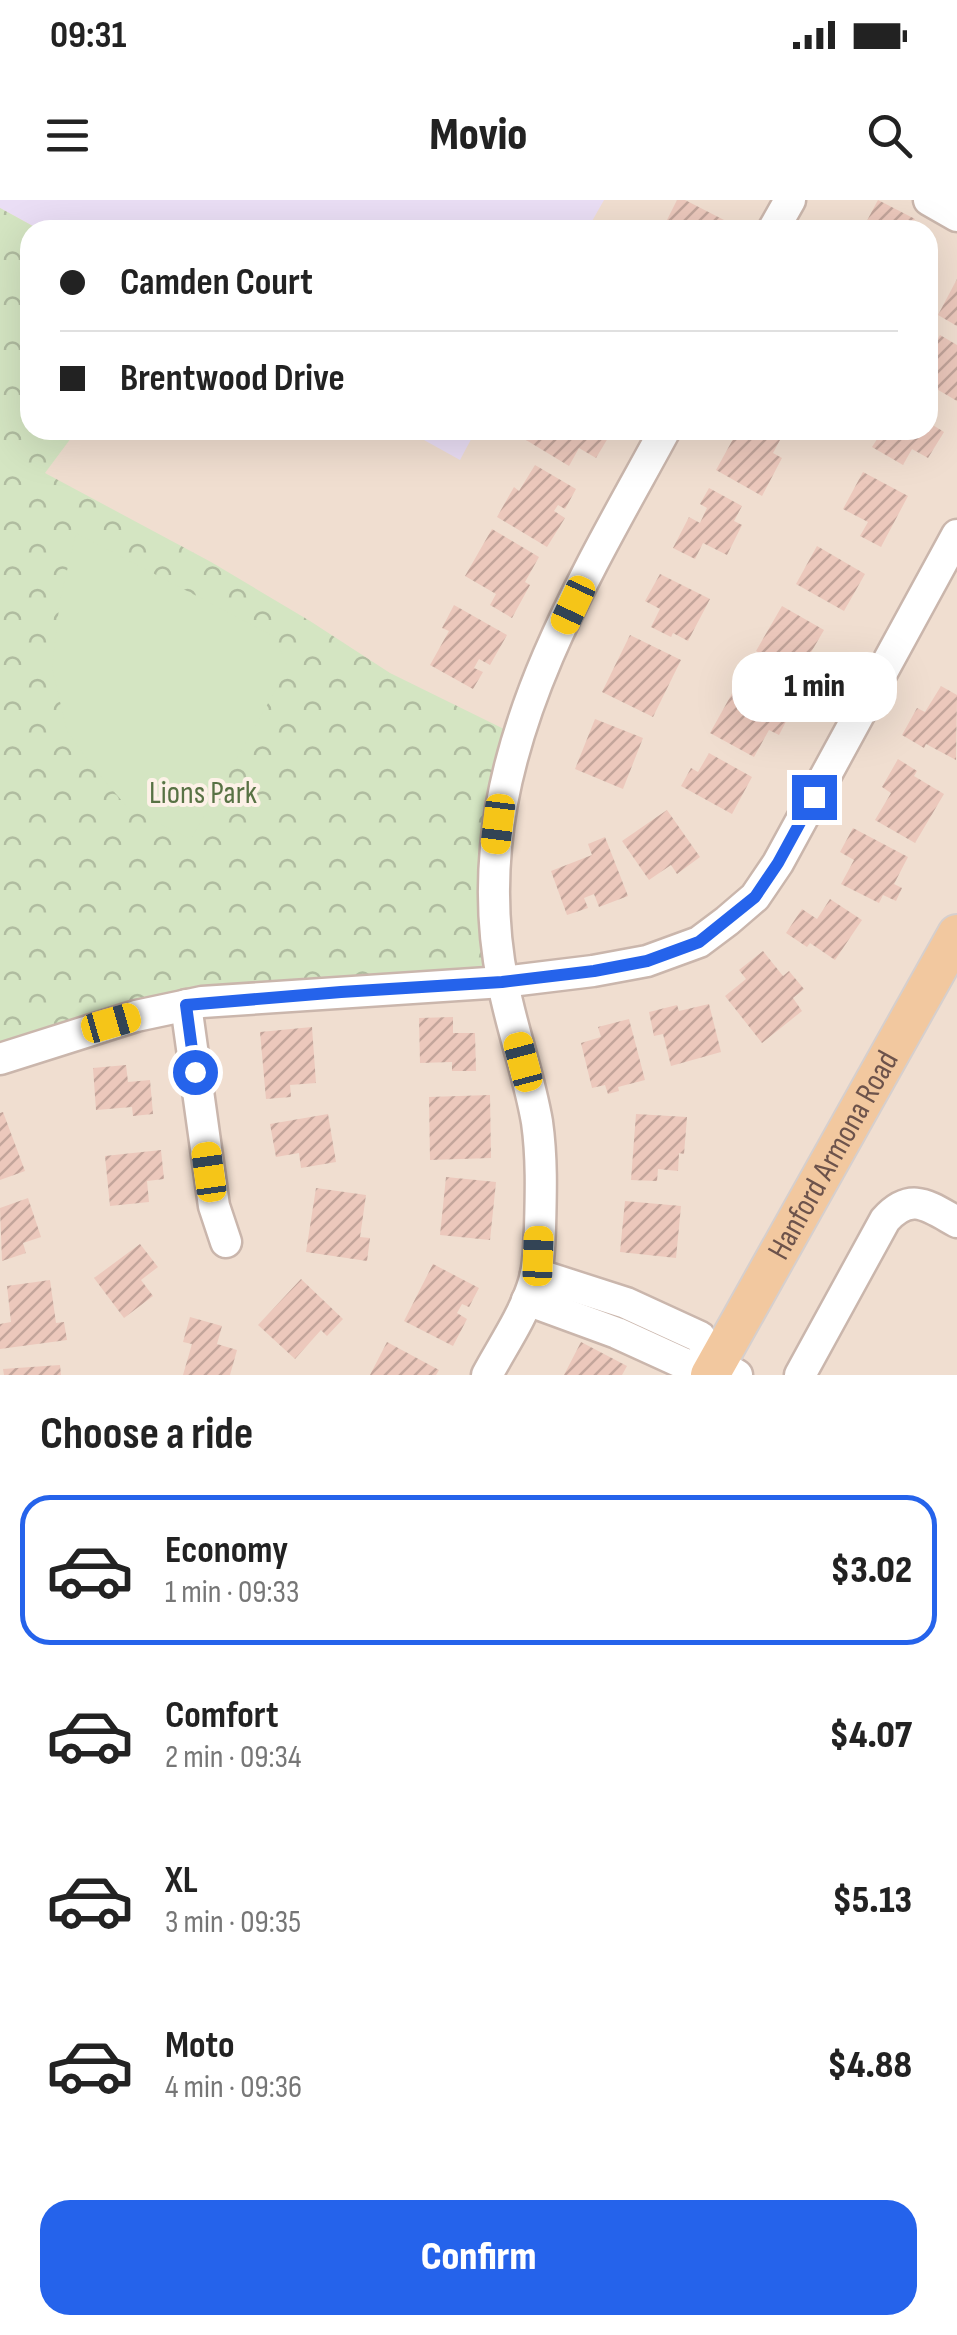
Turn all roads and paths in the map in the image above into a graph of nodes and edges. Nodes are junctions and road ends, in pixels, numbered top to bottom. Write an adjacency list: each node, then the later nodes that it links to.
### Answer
1 (929, 200): 2 (street)
2 (957, 216)
3 (660, 440): 6 (street)
4 (957, 534): 6 (street)
5 (957, 934): 12 (main road, Hanford Armona Road)
6 (502, 982): 7 (street); 11 (street)
7 (186, 1005): 8 (street); 10 (street)
8 (0, 1059)
9 (957, 1222): 14 (street)
10 (226, 1242)
11 (531, 1287): 12 (street); 13 (street)
12 (721, 1371)
13 (487, 1375)
14 (800, 1375)

